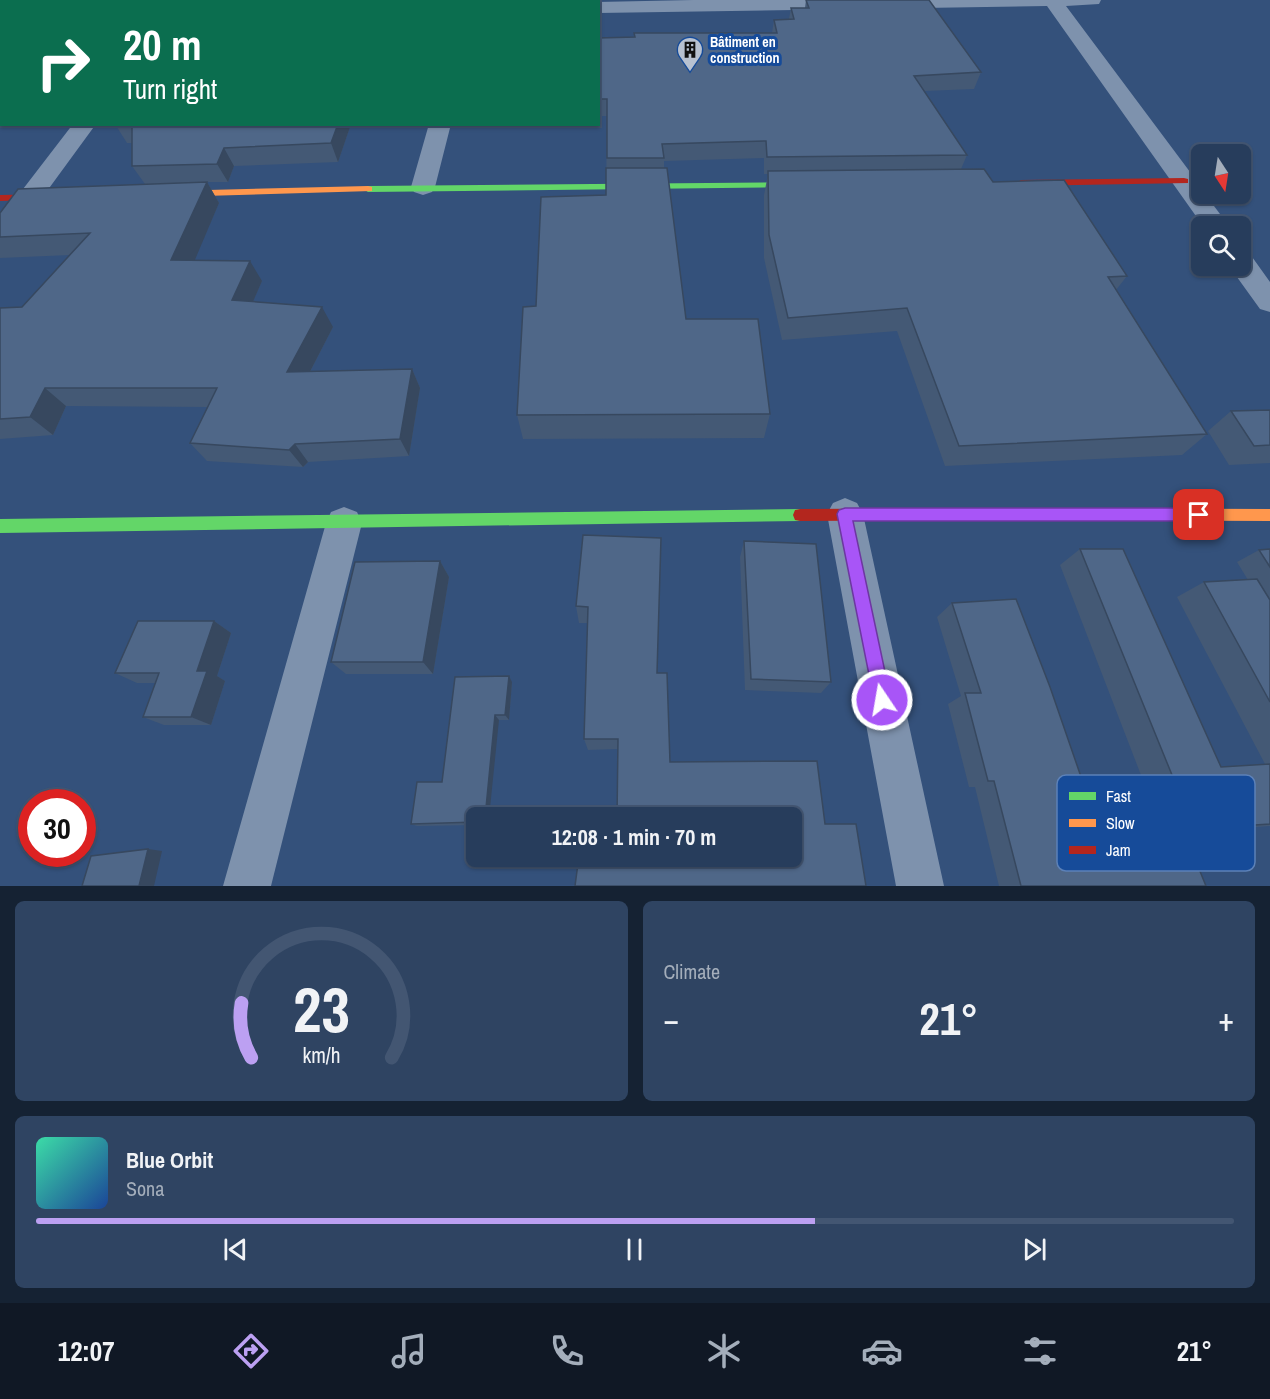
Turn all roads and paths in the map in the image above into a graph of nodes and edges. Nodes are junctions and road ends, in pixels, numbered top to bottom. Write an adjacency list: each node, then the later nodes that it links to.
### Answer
1 (1052, 0): 2 (street); 3 (street); 6 (street)
2 (1092, 0)
3 (600, 7)
4 (83, 126): 13 (street)
5 (439, 126): 9 (street)
6 (1184, 181): 7 (street); 14 (street)
7 (1007, 183)
8 (830, 184): 9 (street)
9 (423, 188): 10 (street)
10 (160, 195)
11 (76, 197): 13 (street)
12 (0, 198): 13 (street)
13 (28, 198): 15 (street)
14 (1209, 216)
15 (0, 237)
16 (1251, 276): 17 (street)
17 (1270, 302)
18 (845, 514): 19 (street); 20 (street); 23 (street)
19 (1270, 515)
20 (344, 523): 21 (street); 22 (street)
21 (0, 526)
22 (247, 886)
23 (920, 886)

